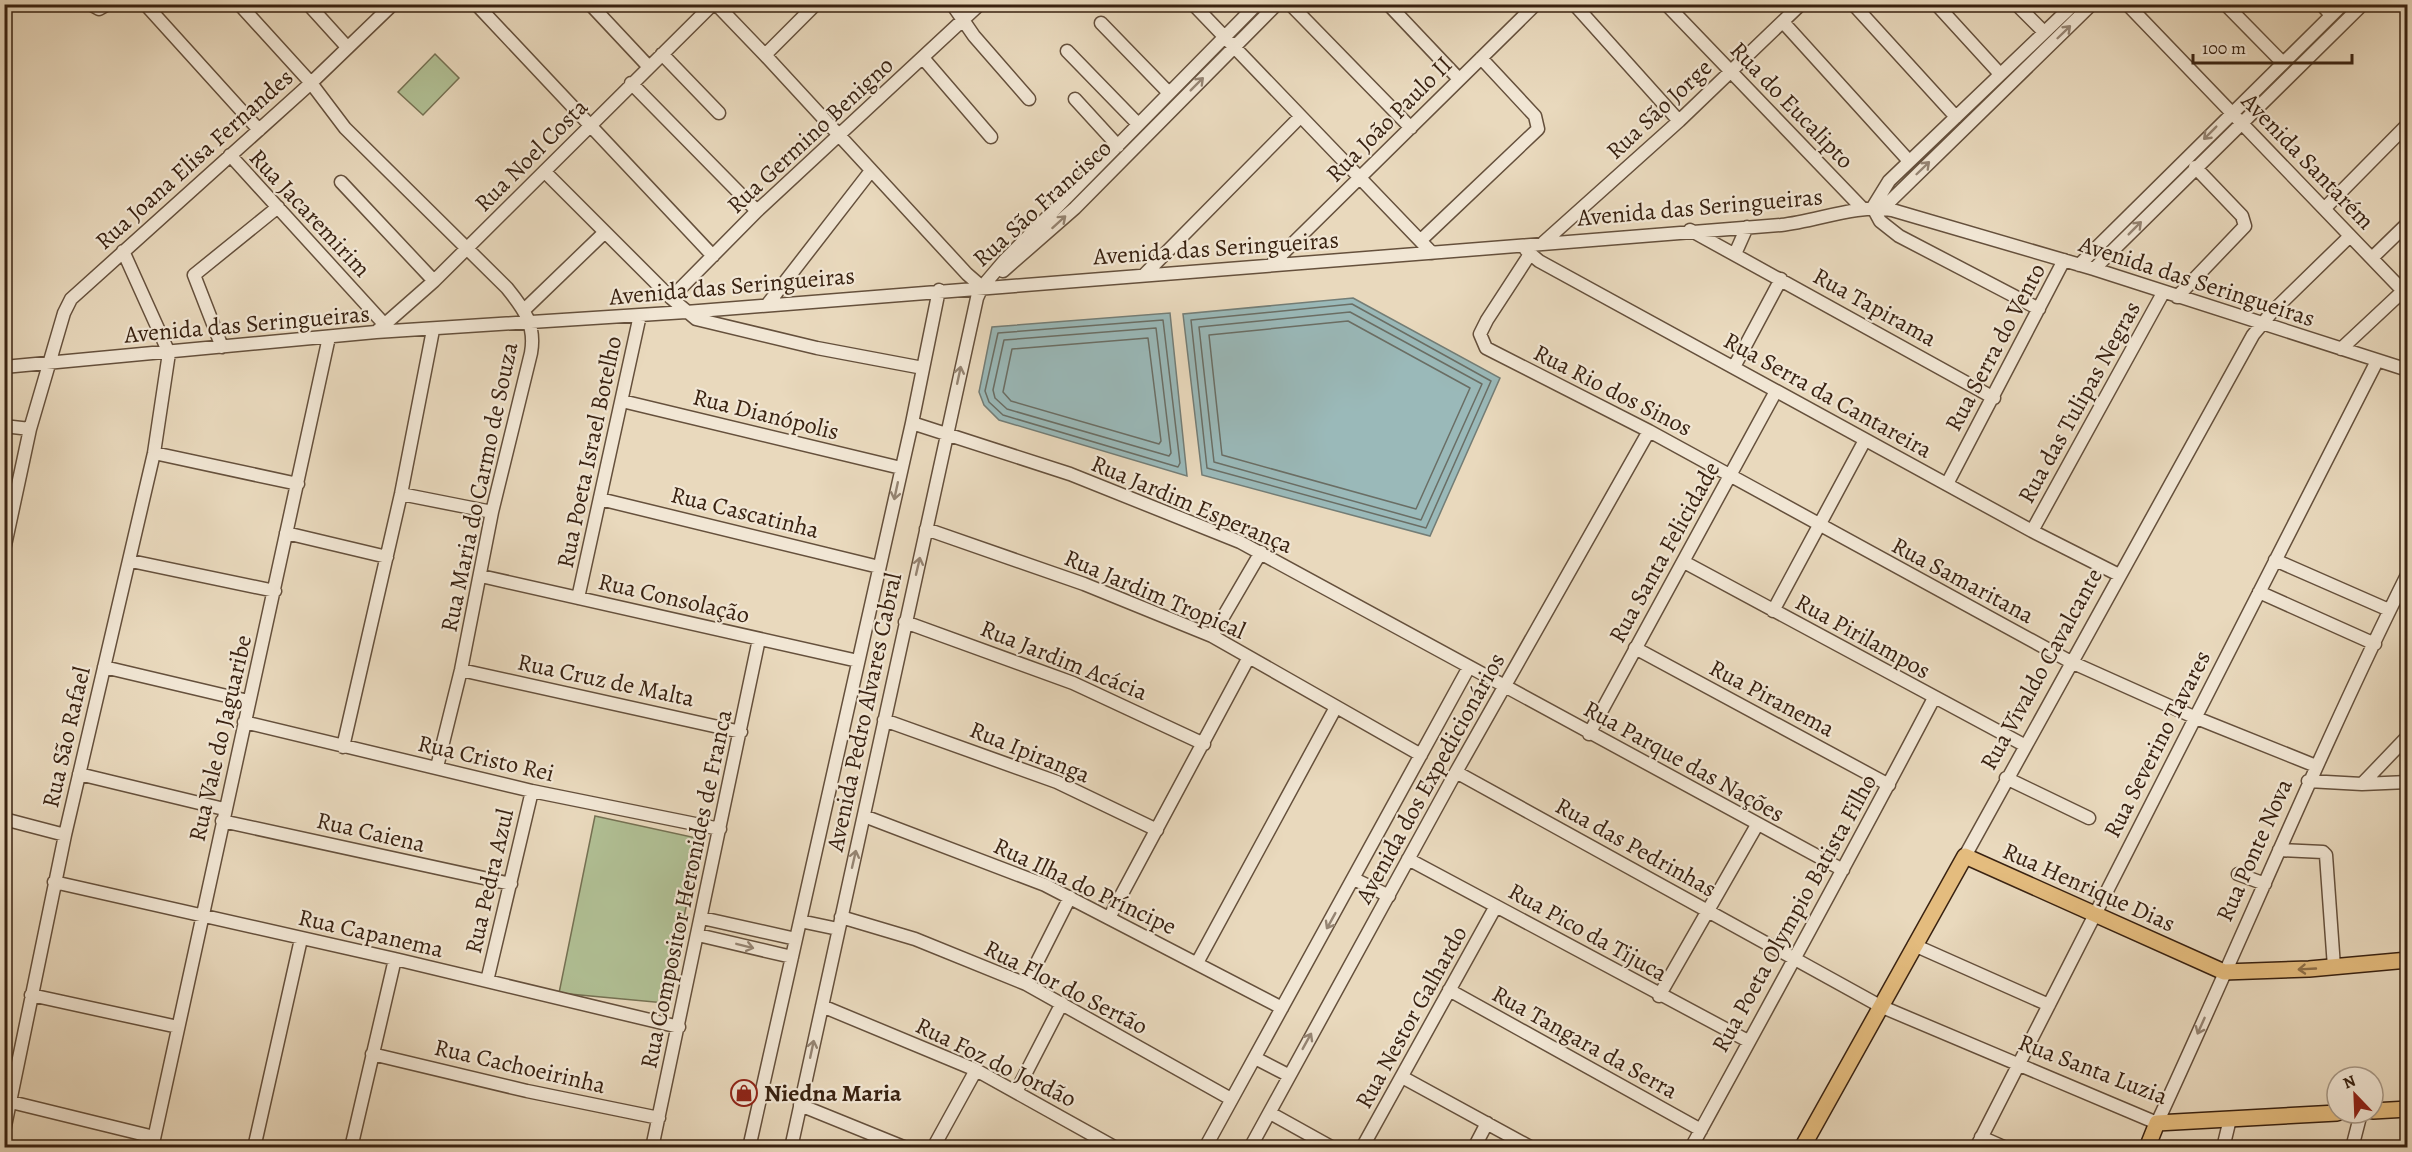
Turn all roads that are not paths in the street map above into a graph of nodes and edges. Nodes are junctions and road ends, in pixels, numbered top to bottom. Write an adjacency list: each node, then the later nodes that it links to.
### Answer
1 (90, 4): 2 (street)
2 (108, 4)
3 (146, 4): 65 (street)
4 (239, 4): 50 (street, Rua Maria do Carmo de Souza)
5 (308, 4): 38 (street)
6 (476, 4): 63 (street)
7 (590, 4): 46 (street)
8 (714, 4): 41 (street, Rua Noel Costa); 42 (street)
9 (816, 4): 42 (street)
10 (952, 4): 33 (street)
11 (980, 4): 33 (street, Rua Germino Benigno)
12 (1193, 4): 37 (street)
13 (1257, 4): 37 (street, Rua São Francisco)
14 (1277, 4): 39 (street, Rua São Francisco)
15 (1290, 4): 64 (street)
16 (1388, 4): 49 (street)
17 (1574, 4): 59 (street)
18 (1666, 4): 47 (street, Rua do Eucalipto)
19 (1801, 4): 34 (street, Rua São Jorge)
20 (1853, 4): 58 (street)
21 (1936, 4): 48 (street)
22 (2016, 4): 36 (street)
23 (2074, 4): 36 (street)
24 (2092, 4): 80 (street, one-way to 24)
25 (2127, 4): 55 (street, Avenida Santarém)
26 (2225, 4): 45 (street)
27 (2320, 4): 32 (street)
28 (2343, 4): 32 (street)
29 (2363, 4): 60 (street)
30 (388, 6): 38 (street, Rua Joana Elisa Fernandes)
31 (1532, 6): 44 (street, Rua João Paulo II)
32 (2331, 15): 45 (street)
33 (964, 21): 43 (street, Rua Germino Benigno); 53 (street)
34 (1783, 22): 47 (street, Rua São Jorge); 70 (street)
35 (1101, 23): 52 (street)
36 (2044, 32): 48 (street)
37 (1224, 37): 39 (street); 52 (street, Rua São Francisco)
38 (347, 47): 50 (street, Rua Joana Elisa Fernandes)
39 (1234, 47): 57 (street); 103 (street, Rua São Francisco, one-way to 39)
40 (1067, 51): 61 (street)
41 (662, 54): 46 (street, Rua Noel Costa); 56 (street)
42 (765, 55): 66 (street)
43 (923, 58): 66 (street, Rua Germino Benigno); 67 (street)
44 (1481, 58): 49 (street, Rua João Paulo II); 87 (street)
45 (2283, 63): 55 (street)
46 (649, 67): 51 (street, Rua Noel Costa)
47 (1731, 71): 59 (street, Rua São Jorge); 80 (street, Rua do Eucalipto)
48 (2000, 74): 58 (street)
49 (1459, 79): 64 (street, Rua João Paulo II)
50 (311, 83): 65 (street, Rua Joana Elisa Fernandes); 89 (street, Rua Maria do Carmo de Souza)
51 (632, 84): 63 (street, Rua Noel Costa); 81 (street)
52 (1169, 93): 61 (street, Rua São Francisco)
53 (1029, 99)
54 (1075, 99): 68 (street)
55 (2231, 112): 60 (street, Avenida Santarém); 75 (street, one-way to 75)
56 (719, 113)
57 (1300, 117): 74 (street); 100 (street)
58 (1956, 117): 70 (street)
59 (1679, 121): 88 (street, Rua São Jorge)
60 (2242, 123): 71 (street); 79 (street, Avenida Santarém)
61 (1138, 124): 68 (street, Rua São Francisco)
62 (2408, 124): 79 (street)
63 (589, 126): 72 (street, Rua Noel Costa); 94 (street)
64 (1411, 128): 74 (street, Rua João Paulo II)
65 (259, 130): 69 (street, Rua Joana Elisa Fernandes)
66 (839, 137): 73 (street); 81 (street, Rua Germino Benigno)
67 (991, 137)
68 (1118, 147): 103 (street, Rua São Francisco)
69 (230, 155): 78 (street, Rua Jacaremirim); 91 (street, Rua Joana Elisa Fernandes)
70 (1910, 161): 80 (street)
71 (2195, 167): 77 (street); 107 (street)
72 (545, 171): 85 (street); 89 (street, Rua Noel Costa)
73 (870, 172): 103 (street); 109 (street)
74 (1360, 177): 87 (street); 97 (street, Rua João Paulo II)
75 (2165, 179): 77 (street); 98 (street)
76 (341, 182): 102 (street)
77 (2175, 188): 99 (street, one-way to 77)
78 (278, 207): 116 (street, Rua Jacaremirim); 119 (street)
79 (2325, 208): 86 (street, Avenida Santarém)
80 (1873, 210): 83 (street, Avenida das Seringueiras); 96 (street, Avenida das Seringueiras); 110 (street, Rua do Eucalipto)
81 (757, 211): 94 (street, Rua Germino Benigno)
82 (2408, 223): 95 (street)
83 (1747, 227): 84 (street, Avenida das Seringueiras); 93 (street)
84 (1690, 230): 88 (street, Avenida das Seringueiras); 93 (street, Rua Tapirama)
85 (605, 232): 108 (street); 111 (street)
86 (2350, 236): 95 (street, Avenida Santarém); 115 (street, Rua Vivaldo Cavalcante)
87 (1421, 240): 92 (street)
88 (1544, 242): 90 (street, Avenida das Seringueiras)
89 (466, 250): 102 (street, Rua Noel Costa); 111 (street, Rua Maria do Carmo de Souza)
90 (1526, 250): 92 (street, Avenida das Seringueiras); 125 (street, Rua Serra da Cantareira); 134 (street, Rua Rio dos Sinos)
91 (123, 251): 121 (street); 122 (street, Rua Joana Elisa Fernandes)
92 (1432, 253): 97 (street, Avenida das Seringueiras)
93 (1735, 254): 101 (street, Rua Tapirama)
94 (713, 256): 108 (street, Rua Germino Benigno)
95 (2372, 258): 106 (street, Avenida Santarém)
96 (2064, 260): 98 (street, Avenida das Seringueiras); 110 (street, Rua Serra do Vento)
97 (1272, 264): 100 (street, Avenida das Seringueiras)
98 (2079, 265): 99 (street, Avenida das Seringueiras)
99 (2094, 269): 105 (street, Avenida das Seringueiras)
100 (1145, 274): 103 (street, Avenida das Seringueiras)
101 (1781, 279): 125 (street); 129 (street, Rua Tapirama)
102 (434, 281): 116 (street, Rua Noel Costa)
103 (982, 286): 104 (street, Avenida das Seringueiras); 135 (street, Avenida Pedro Alvares Cabral, one-way to 103)
104 (939, 290): 109 (street, Avenida das Seringueiras); 126 (street, Avenida Pedro Alvares Cabral)
105 (2163, 293): 107 (street, Avenida das Seringueiras); 147 (street, Rua das Tulipas Negras)
106 (2405, 294): 120 (street)
107 (2177, 297): 115 (street, Avenida das Seringueiras)
108 (671, 298): 112 (street)
109 (767, 305): 112 (street, Avenida das Seringueiras)
110 (2039, 309): 129 (street, Rua Serra do Vento)
111 (524, 310): 114 (street, Rua Maria do Carmo de Souza)
112 (686, 312): 113 (street, Avenida das Seringueiras); 126 (street)
113 (640, 315): 114 (street, Avenida das Seringueiras); 130 (street, Rua Poeta Israel Botelho)
114 (531, 323): 117 (street, Avenida das Seringueiras); 144 (street, Rua Maria do Carmo de Souza)
115 (2262, 323): 120 (street, Avenida das Seringueiras); 157 (street, Rua Vivaldo Cavalcante)
116 (381, 328): 117 (street, Avenida das Seringueiras); 118 (street, Avenida das Seringueiras)
117 (433, 330): 142 (street)
118 (330, 337): 119 (street, Avenida das Seringueiras); 140 (street, Rua Vale do Jaguaribe)
119 (222, 347): 121 (street, Avenida das Seringueiras)
120 (2341, 349): 123 (street, Avenida das Seringueiras)
121 (169, 353): 122 (street, Avenida das Seringueiras); 137 (street, Rua São Rafael)
122 (50, 361): 124 (street, Avenida das Seringueiras); 133 (street)
123 (2377, 361): 127 (street, Avenida das Seringueiras); 152 (street, Rua Severino Tavares)
124 (4, 367)
125 (1734, 367): 128 (street, Rua Serra da Cantareira)
126 (923, 368): 131 (street, Avenida Pedro Alvares Cabral)
127 (2408, 370)
128 (1776, 391): 136 (street, Rua Serra da Cantareira); 139 (street, Rua Santa Felicidade)
129 (1994, 398): 141 (street, Rua Serra do Vento)
130 (622, 401): 138 (street, Rua Dianópolis); 143 (street, Rua Poeta Israel Botelho)
131 (912, 423): 135 (street, Rua Jardim Esperança); 138 (street, Avenida Pedro Alvares Cabral)
132 (4, 426): 133 (street)
133 (30, 429): 149 (street)
134 (1649, 431): 139 (street, Rua Rio dos Sinos); 176 (street, Avenida dos Expedicionários)
135 (947, 432): 146 (street, Avenida Pedro Alvares Cabral); 150 (street, Rua Jardim Esperança)
136 (1865, 440): 141 (street, Rua Serra da Cantareira); 145 (street)
137 (154, 453): 140 (street); 153 (street, Rua São Rafael)
138 (901, 468): 155 (street, Avenida Pedro Alvares Cabral, one-way to 155)
139 (1730, 475): 145 (street, Rua Samaritana); 154 (street, Rua Santa Felicidade)
140 (298, 484): 148 (street, Rua Vale do Jaguaribe)
141 (1947, 484): 147 (street, Rua Serra da Cantareira)
142 (401, 494): 144 (street); 151 (street)
143 (600, 499): 155 (street, Rua Cascatinha); 162 (street, Rua Poeta Israel Botelho)
144 (492, 512): 158 (street, Rua Maria do Carmo de Souza)
145 (1819, 526): 164 (street); 172 (street, Rua Samaritana)
146 (926, 529): 165 (street, Avenida Pedro Alvares Cabral, one-way to 146); 166 (street, Rua Jardim Tropical)
147 (2032, 531): 157 (street, Rua Serra da Cantareira)
148 (286, 533): 151 (street); 159 (street, Rua Vale do Jaguaribe)
149 (4, 550)
150 (1261, 552): 166 (street); 174 (street, Rua Jardim Esperança)
151 (387, 557): 188 (street)
152 (2275, 560): 160 (street, Rua Severino Tavares); 163 (street)
153 (130, 561): 159 (street); 173 (street, Rua São Rafael)
154 (1683, 562): 164 (street, Rua Pirilampos); 169 (street, Rua Santa Felicidade)
155 (879, 567): 171 (street, Avenida Pedro Alvares Cabral)
156 (2408, 573): 161 (street, Rua Ponte Nova)
157 (2119, 575): 172 (street, Rua Vivaldo Cavalcante)
158 (481, 576): 162 (street, Rua Consolação); 175 (street, Rua Maria do Carmo de Souza)
159 (274, 591): 178 (street, Rua Vale do Jaguaribe)
160 (2259, 592): 168 (street); 180 (street, Rua Severino Tavares)
161 (2403, 592): 163 (street, Rua Ponte Nova)
162 (578, 598): 167 (street, Rua Consolação)
163 (2389, 610): 168 (street, Rua Ponte Nova)
164 (1773, 611): 177 (street, Rua Pirilampos)
165 (905, 622): 181 (street, Avenida Pedro Alvares Cabral); 186 (street, Rua Jardim Acácia)
166 (1212, 636): 170 (street, Rua Jardim Tropical)
167 (759, 639): 171 (street, Rua Consolação); 183 (street, Rua Compositor Heronides de Franca)
168 (2375, 644): 190 (street, Rua Ponte Nova)
169 (1635, 648): 184 (street, Rua Santa Felicidade); 198 (street, Rua Piranema)
170 (1249, 657): 179 (street, Rua Jardim Tropical); 186 (street)
171 (858, 661): 225 (street, Avenida Pedro Alvares Cabral)
172 (2072, 662): 180 (street, Rua Samaritana); 187 (street, Rua Vivaldo Cavalcante)
173 (104, 667): 178 (street); 193 (street, Rua São Rafael)
174 (1469, 667): 176 (street, Rua Jardim Esperança); 189 (street, Avenida dos Expedicionários)
175 (461, 670): 183 (street, Rua Cruz de Malta); 191 (street, Rua Maria do Carmo de Souza)
176 (1505, 687): 184 (street, Rua Parque das Nações); 192 (street, Avenida dos Expedicionários)
177 (1934, 698): 187 (street, Rua Pirilampos); 198 (street, Rua Poeta Olympio Batista Filho)
178 (248, 701): 182 (street, Rua Vale do Jaguaribe)
179 (1336, 707): 189 (street, Rua Jardim Tropical); 235 (street)
180 (2194, 717): 190 (street, Rua Samaritana); 221 (street, Rua Severino Tavares)
181 (884, 720): 201 (street, Avenida Pedro Alvares Cabral); 206 (street, Rua Ipiranga)
182 (244, 722): 188 (street, Rua Cristo Rei); 200 (street, Rua Vale do Jaguaribe)
183 (741, 732): 205 (street, Rua Compositor Heronides de Franca)
184 (1589, 734): 204 (street, Rua Parque das Nações)
185 (2408, 736): 197 (street)
186 (1204, 744): 206 (street)
187 (2024, 745): 194 (street, Rua Vivaldo Cavalcante)
188 (343, 747): 191 (street, Rua Cristo Rei)
189 (1421, 755): 213 (street, Avenida dos Expedicionários)
190 (2316, 765): 195 (street, Rua Ponte Nova)
191 (437, 767): 199 (street, Rua Cristo Rei)
192 (1456, 772): 210 (street, Avenida dos Expedicionários); 220 (street, Rua das Pedrinhas)
193 (79, 774): 200 (street, Rua Caiena); 207 (street, Rua São Rafael)
194 (2006, 778): 202 (street); 209 (street, Rua Vivaldo Cavalcante)
195 (2308, 781): 197 (street); 208 (street, Rua Ponte Nova)
196 (2408, 782): 197 (street)
197 (2362, 784)
198 (1889, 785): 211 (street, Rua Poeta Olympio Batista Filho)
199 (532, 791): 205 (street, Rua Cristo Rei); 215 (street, Rua Pedra Azul)
200 (223, 815): 215 (street, Rua Caiena); 222 (street, Rua Vale do Jaguaribe)
201 (864, 816): 218 (street, Rua Ilha do Príncipe); 226 (street, Avenida Pedro Alvares Cabral, one-way to 201)
202 (2089, 818)
203 (4, 819): 207 (street)
204 (1757, 825): 211 (street, Rua Parque das Nações); 220 (street)
205 (720, 829): 223 (street, Rua Compositor Heronides de Franca)
206 (1157, 830): 224 (street)
207 (65, 835): 214 (street, Rua São Rafael)
208 (2279, 850): 216 (street, Rua Ponte Nova); 236 (street)
209 (1965, 856): 221 (main road, Rua Henrique Dias); 230 (main road, Rua Vivaldo Cavalcante)
210 (1408, 859): 217 (street, Avenida dos Expedicionários); 219 (street, Rua Pico da Tijuca)
211 (1843, 870): 233 (street, Rua Poeta Olympio Batista Filho)
212 (2238, 874): 216 (street)
213 (1354, 879): 217 (street); 247 (street, Avenida dos Expedicionários, one-way to 247)
214 (54, 882): 222 (street, Rua Capanema); 241 (street, Rua São Rafael)
215 (511, 884): 238 (street, Rua Pedra Azul)
216 (2265, 884): 237 (street, Rua Ponte Nova)
217 (1389, 896): 255 (street, Avenida dos Expedicionários, one-way to 217)
218 (1070, 897): 224 (street, Rua Ilha do Príncipe); 239 (street)
219 (1496, 906): 240 (street, Rua Nestor Galhardo); 242 (street, Rua Pico da Tijuca)
220 (1708, 910): 233 (street, Rua das Pedrinhas); 242 (street)
221 (2094, 914): 237 (main road, Rua Henrique Dias); 244 (street, Rua Severino Tavares)
222 (203, 917): 228 (street, Rua Capanema); 248 (street, Rua Vale do Jaguaribe)
223 (702, 918): 227 (street, Rua Compositor Heronides de Franca); 229 (street)
224 (1109, 918): 235 (street, Rua Ilha do Príncipe)
225 (800, 921): 226 (street, Rua Flor do Sertão); 229 (street, Avenida Pedro Alvares Cabral)
226 (840, 923): 239 (street, Rua Flor do Sertão); 245 (street, Avenida Pedro Alvares Cabral)
227 (698, 935): 231 (street, one-way to 231); 249 (street, Rua Compositor Heronides de Franca)
228 (301, 939): 232 (street, Rua Capanema); 274 (street)
229 (796, 939): 231 (street, Avenida Pedro Alvares Cabral)
230 (1914, 945): 244 (street); 246 (main road, Rua Vivaldo Cavalcante)
231 (792, 957): 277 (street, Avenida Pedro Alvares Cabral)
232 (395, 959): 238 (street, Rua Capanema); 251 (street)
233 (1796, 960): 246 (street, Rua das Pedrinhas); 250 (street, Rua Poeta Olympio Batista Filho)
234 (2408, 960): 236 (main road, Rua Henrique Dias)
235 (1197, 963): 247 (street, Rua Ilha do Príncipe)
236 (2334, 967): 237 (main road, Rua Henrique Dias, one-way to 237)
237 (2224, 972): 268 (street, Rua Ponte Nova, one-way to 268)
238 (487, 981): 249 (street, Rua Capanema)
239 (1026, 984): 243 (street, Rua Flor do Sertão)
240 (1449, 990): 256 (street, Rua Nestor Galhardo); 270 (street, Rua Tangara da Serra)
241 (31, 994): 248 (street); 259 (street, Rua São Rafael)
242 (1659, 996): 250 (street, Rua Pico da Tijuca)
243 (1062, 1003): 257 (street); 258 (street, Rua Flor do Sertão)
244 (2049, 1005): 253 (street, Rua Severino Tavares)
245 (822, 1006): 254 (street, Rua Foz do Jordão); 260 (street, Avenida Pedro Alvares Cabral, one-way to 245)
246 (1880, 1006): 253 (street, Rua Santa Luzia); 289 (main road, Rua Vivaldo Cavalcante)
247 (1282, 1008): 252 (street, Avenida dos Expedicionários)
248 (178, 1027): 272 (street, Rua Vale do Jaguaribe)
249 (679, 1027): 265 (street, Rua Compositor Heronides de Franca)
250 (1748, 1041): 270 (street, Rua Poeta Olympio Batista Filho)
251 (372, 1054): 265 (street, Rua Cachoeirinha); 275 (street)
252 (1255, 1059): 255 (street); 258 (street, Avenida dos Expedicionários)
253 (2016, 1065): 268 (street, Rua Santa Luzia); 273 (street, Rua Severino Tavares)
254 (976, 1070): 257 (street, Rua Foz do Jordão); 280 (street)
255 (1288, 1075): 263 (street, Avenida dos Expedicionários)
256 (1401, 1077): 267 (street); 285 (street, Rua Nestor Galhardo)
257 (1016, 1092): 281 (street, Rua Foz do Jordão)
258 (1231, 1099): 282 (street, Avenida dos Expedicionários)
259 (11, 1102): 271 (street, Rua São Rafael); 272 (street)
260 (800, 1105): 278 (street, Avenida Pedro Alvares Cabral); 279 (street)
261 (2408, 1109): 262 (main road)
262 (2385, 1110)
263 (1270, 1113): 283 (street, Avenida dos Expedicionários); 284 (street)
264 (2325, 1114): 266 (main road, Rua Santa Luzia)
265 (659, 1118): 276 (street, Rua Compositor Heronides de Franca)
266 (2230, 1119): 268 (main road, Rua Santa Luzia); 292 (street)
267 (1487, 1123): 286 (street); 287 (street)
268 (2157, 1123): 291 (main road, Rua Ponte Nova)
269 (2358, 1125): 293 (street)
270 (1701, 1130): 288 (street, Rua Poeta Olympio Batista Filho)
271 (4, 1131)
272 (153, 1142)
273 (1978, 1142): 290 (street)
274 (254, 1148)
275 (351, 1148)
276 (652, 1148)
277 (749, 1148)
278 (791, 1148)
279 (906, 1148)
280 (933, 1148)
281 (1116, 1148)
282 (1205, 1148)
283 (1250, 1148)
284 (1334, 1148)
285 (1362, 1148)
286 (1474, 1148)
287 (1532, 1148)
288 (1691, 1148)
289 (1802, 1148)
290 (2006, 1148)
291 (2147, 1148)
292 (2223, 1148)
293 (2352, 1148)

